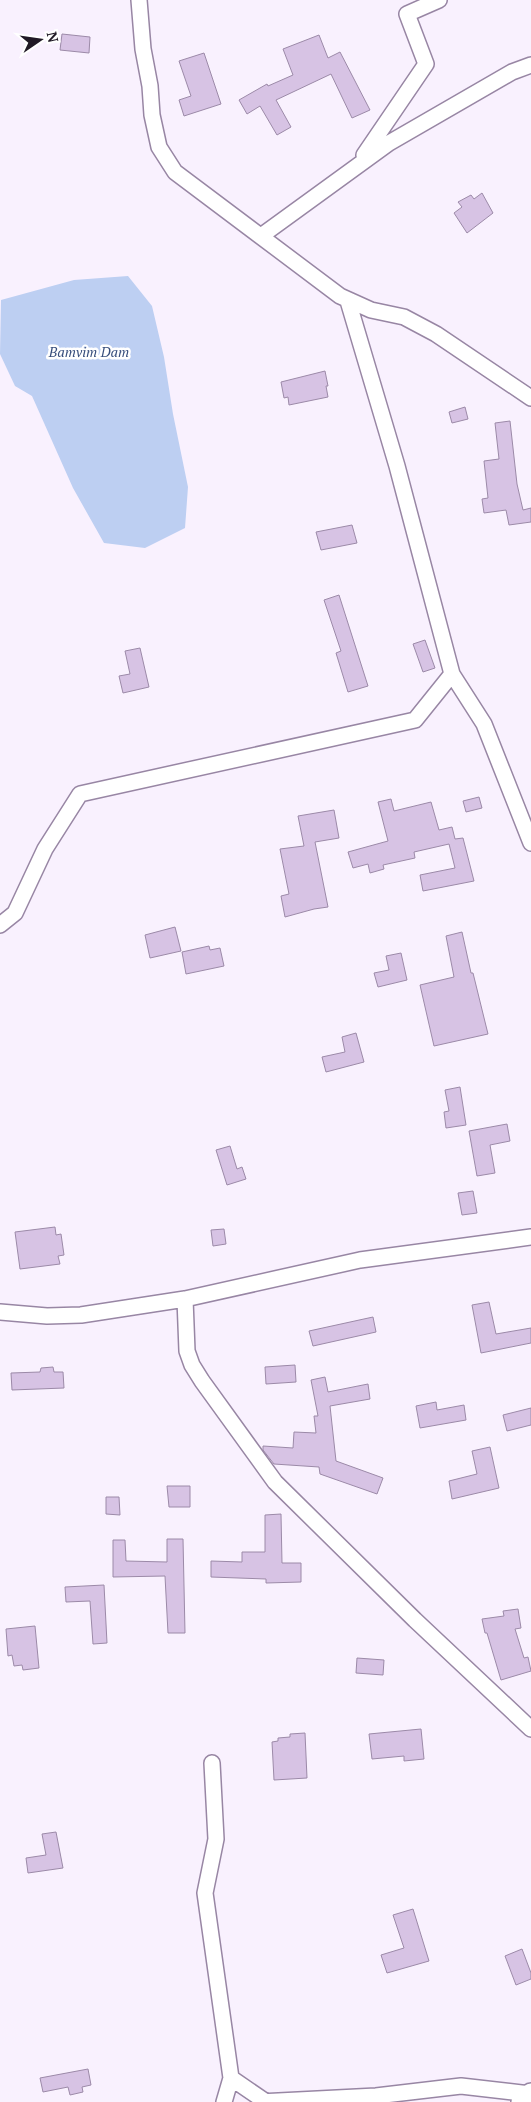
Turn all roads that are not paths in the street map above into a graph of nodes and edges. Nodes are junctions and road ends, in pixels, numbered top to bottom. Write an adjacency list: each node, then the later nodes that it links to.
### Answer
1 (139, 0): 5 (street)
2 (439, 0): 4 (street)
3 (531, 65): 4 (street)
4 (357, 166): 5 (street)
5 (261, 236): 6 (street)
6 (348, 301): 7 (street); 8 (street)
7 (531, 398)
8 (452, 674): 9 (street); 10 (street)
9 (531, 843)
10 (0, 925)
11 (531, 1236): 12 (street)
12 (185, 1299): 13 (street); 14 (street)
13 (0, 1312)
14 (531, 1730)
15 (212, 1764): 16 (street)
16 (231, 2078): 18 (street); 20 (street)
17 (531, 2094): 20 (street); 21 (street)
18 (224, 2102)
19 (259, 2102): 20 (street)
20 (266, 2102)
21 (522, 2102)

